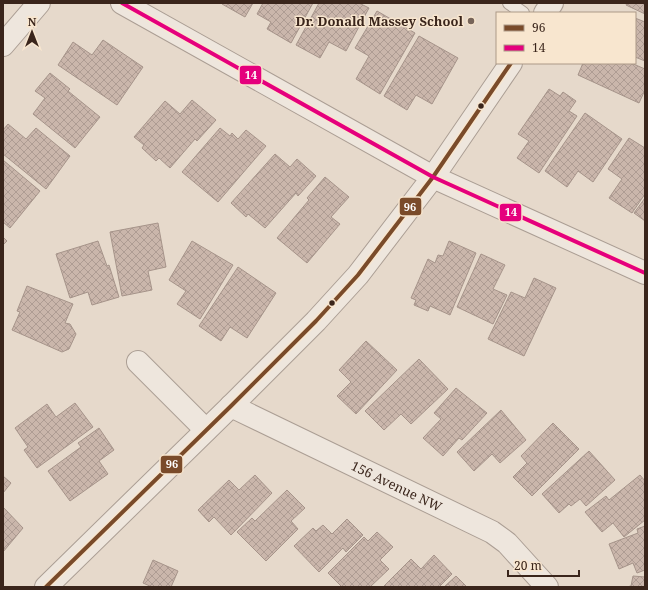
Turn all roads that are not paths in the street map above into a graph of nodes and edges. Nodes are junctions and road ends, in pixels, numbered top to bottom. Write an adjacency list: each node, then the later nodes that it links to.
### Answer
1 (39, 3): 7 (street)
2 (122, 3): 9 (street)
3 (509, 3): 5 (lane)
4 (552, 3): 6 (street)
5 (522, 12)
6 (546, 12)
7 (3, 45)
8 (510, 64): 9 (street)
9 (433, 177): 10 (street); 12 (street)
10 (645, 272)
11 (138, 362): 13 (street)
12 (231, 406): 13 (street); 15 (street, 156 Avenue NW)
13 (206, 430): 14 (street)
14 (46, 587)
15 (547, 587)

